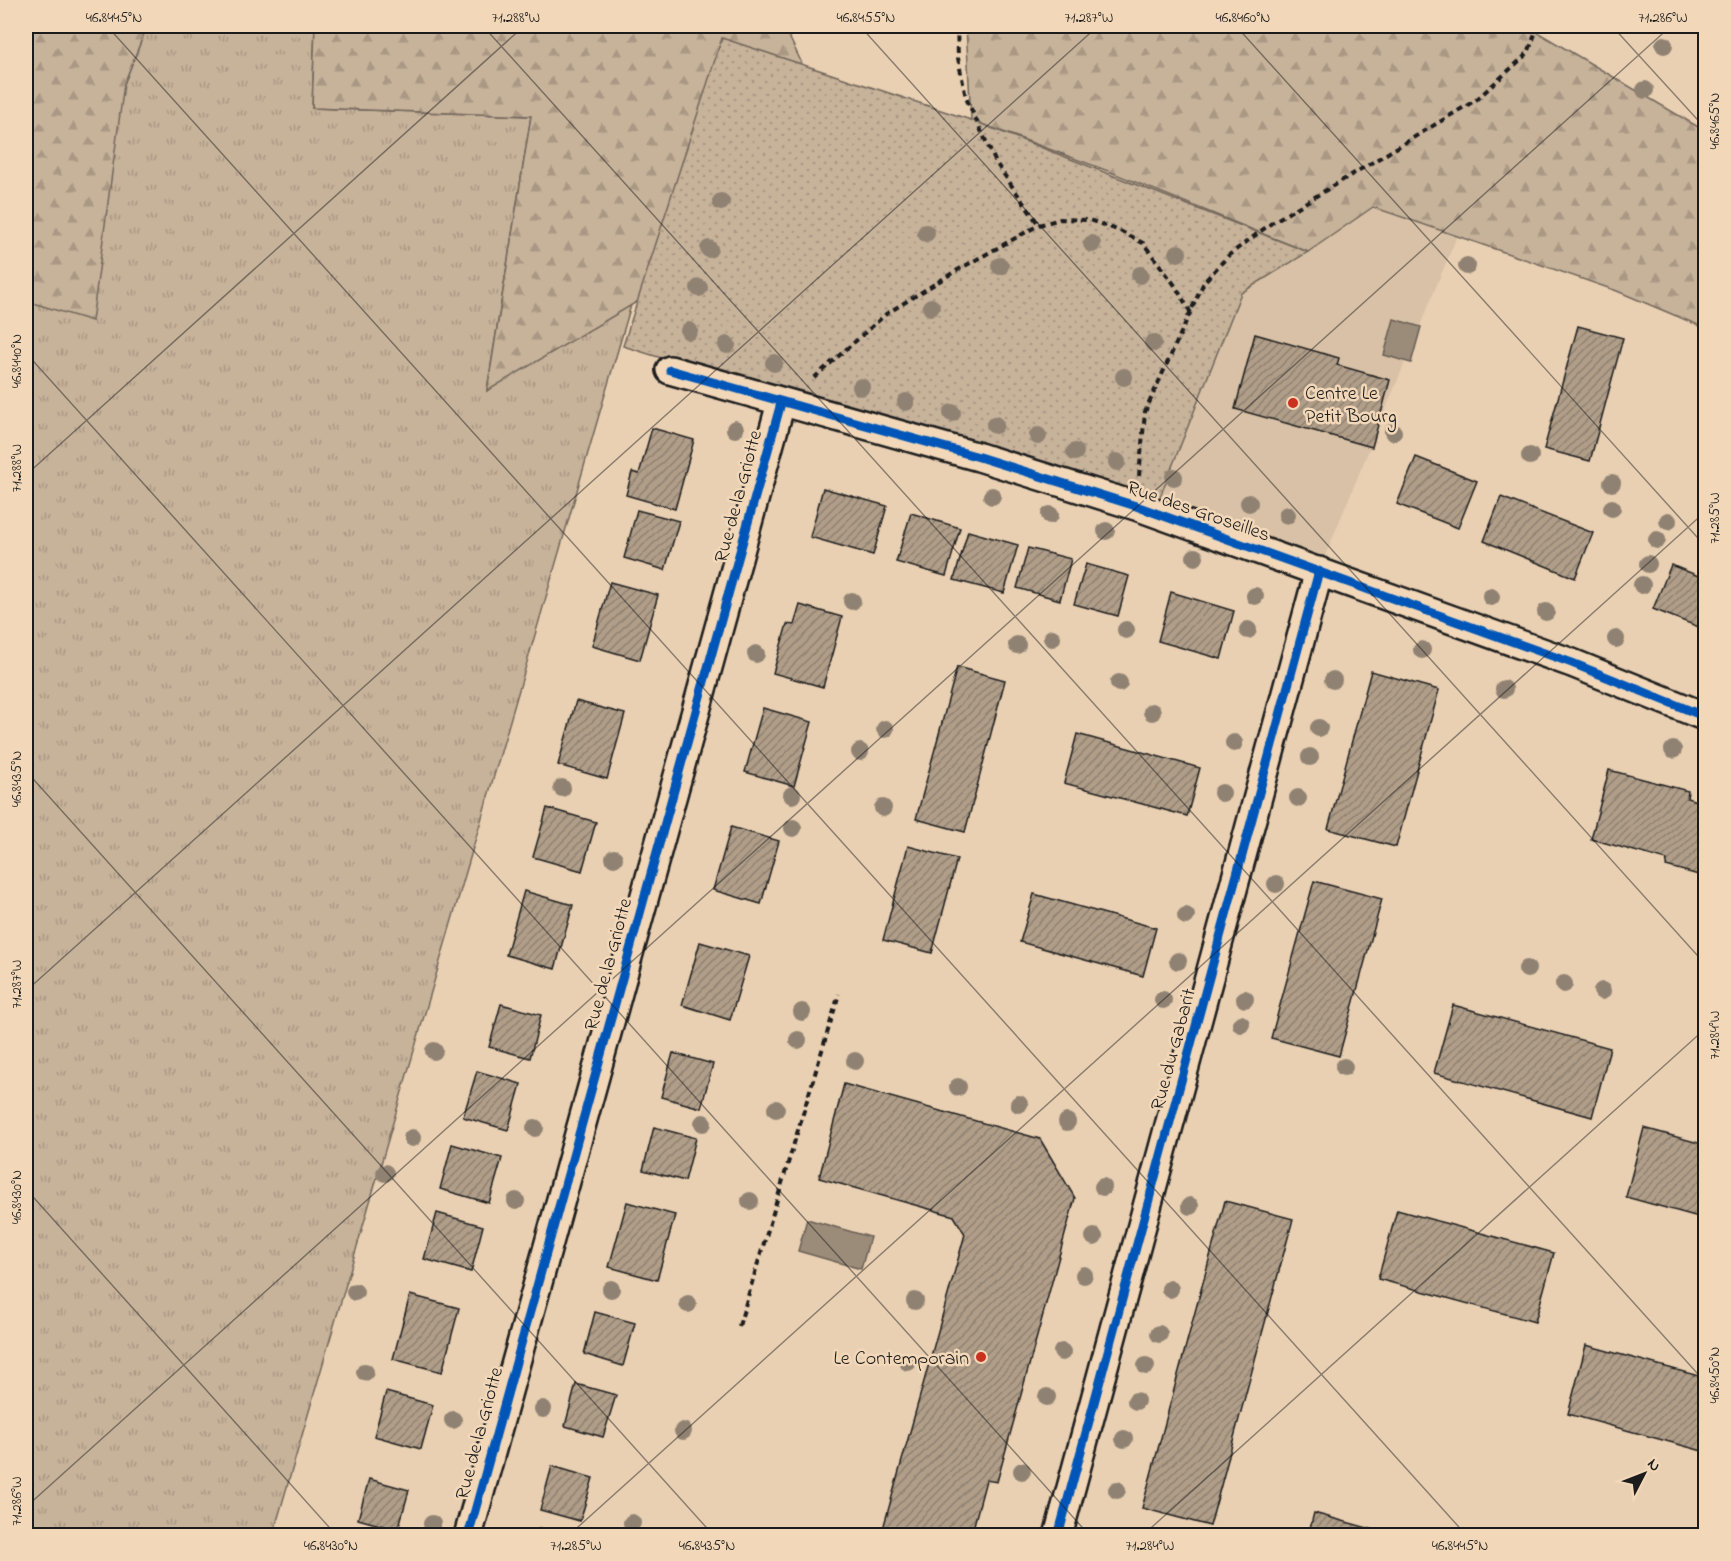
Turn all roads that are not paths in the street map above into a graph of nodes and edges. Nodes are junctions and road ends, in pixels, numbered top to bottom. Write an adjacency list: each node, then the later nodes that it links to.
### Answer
1 (670, 370): 2 (street, Rue des Groseilles)
2 (785, 404): 3 (street, Rue des Groseilles); 5 (street, Rue de la Griotte)
3 (1319, 571): 4 (street, Rue des Groseilles); 6 (street, Rue du Gabarit)
4 (1706, 717)
5 (468, 1536)
6 (1058, 1536)

